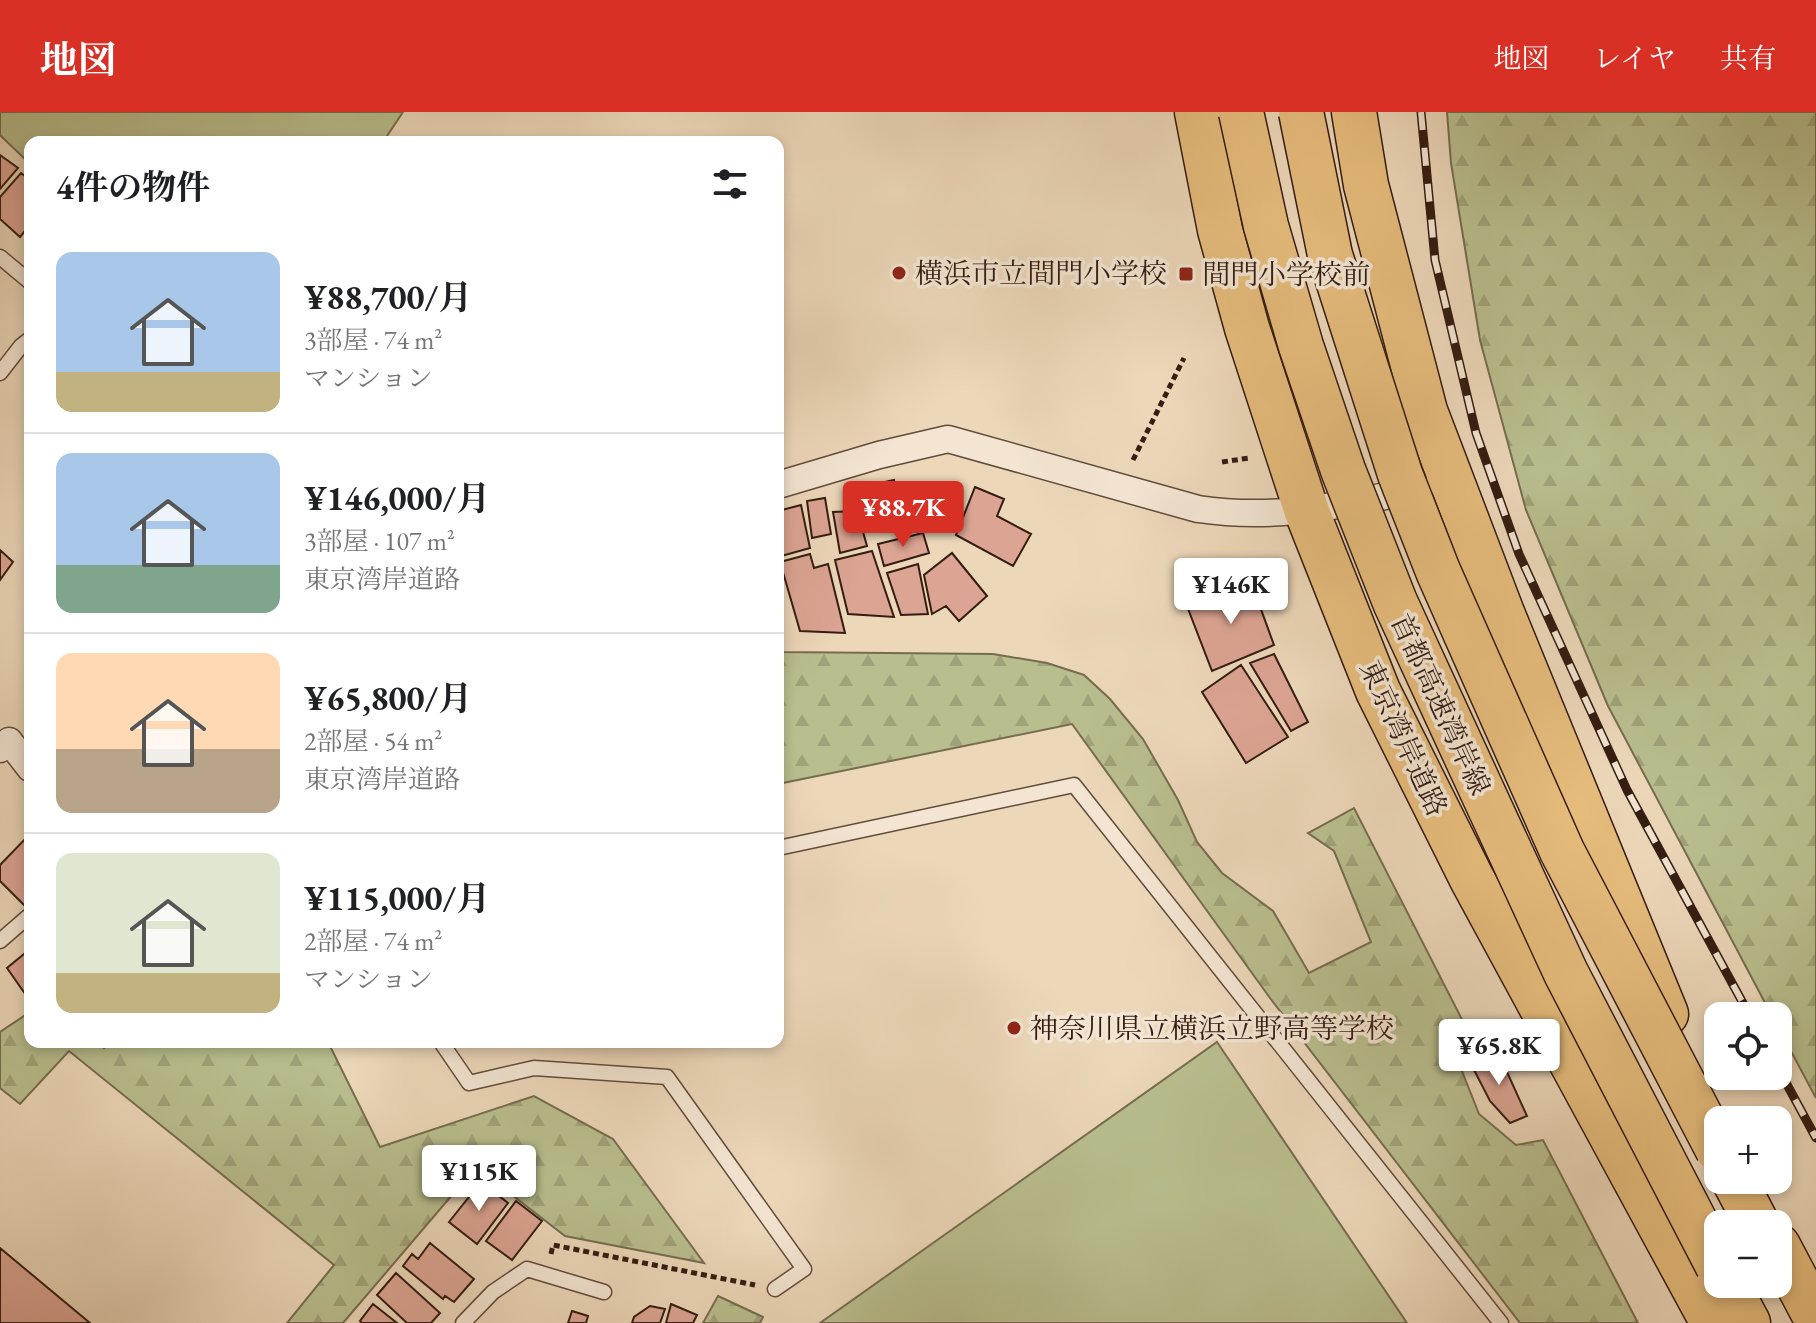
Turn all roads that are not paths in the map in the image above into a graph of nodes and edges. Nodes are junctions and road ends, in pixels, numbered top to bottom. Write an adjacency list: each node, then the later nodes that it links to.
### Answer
1 (1197, 112): 13 (highway, 東京湾岸道路)
2 (1241, 112): 24 (highway, 首都高速湾岸線, bridge)
3 (1259, 112): 23 (highway, 東京湾岸道路)
4 (1301, 112): 22 (highway, bridge)
5 (1310, 112): 20 (highway, 首都高速湾岸線)
6 (1354, 112): 11 (highway)
7 (0, 257): 8 (lane)
8 (24, 277)
9 (24, 344): 10 (lane)
10 (0, 373)
11 (1452, 482): 13 (street); 21 (highway)
12 (784, 483): 13 (street)
13 (1307, 512): 35 (highway, 東京湾岸道路)
14 (3, 740): 15 (street)
15 (24, 762)
16 (784, 847): 34 (lane)
17 (24, 920): 18 (lane)
18 (0, 941)
19 (445, 1048): 26 (lane)
20 (1704, 1106)
21 (1704, 1106)
22 (1704, 1123)
23 (1704, 1217)
24 (1704, 1239)
25 (1792, 1273): 32 (highway)
26 (775, 1289)
27 (1792, 1291): 39 (highway)
28 (604, 1292): 33 (lane)
29 (1735, 1298): 36 (highway)
30 (1745, 1298): 37 (highway)
31 (1786, 1298): 38 (highway)
32 (1816, 1318)
33 (463, 1323)
34 (1501, 1323)
35 (1713, 1323)
36 (1748, 1323)
37 (1758, 1323)
38 (1798, 1323)
39 (1809, 1323)

